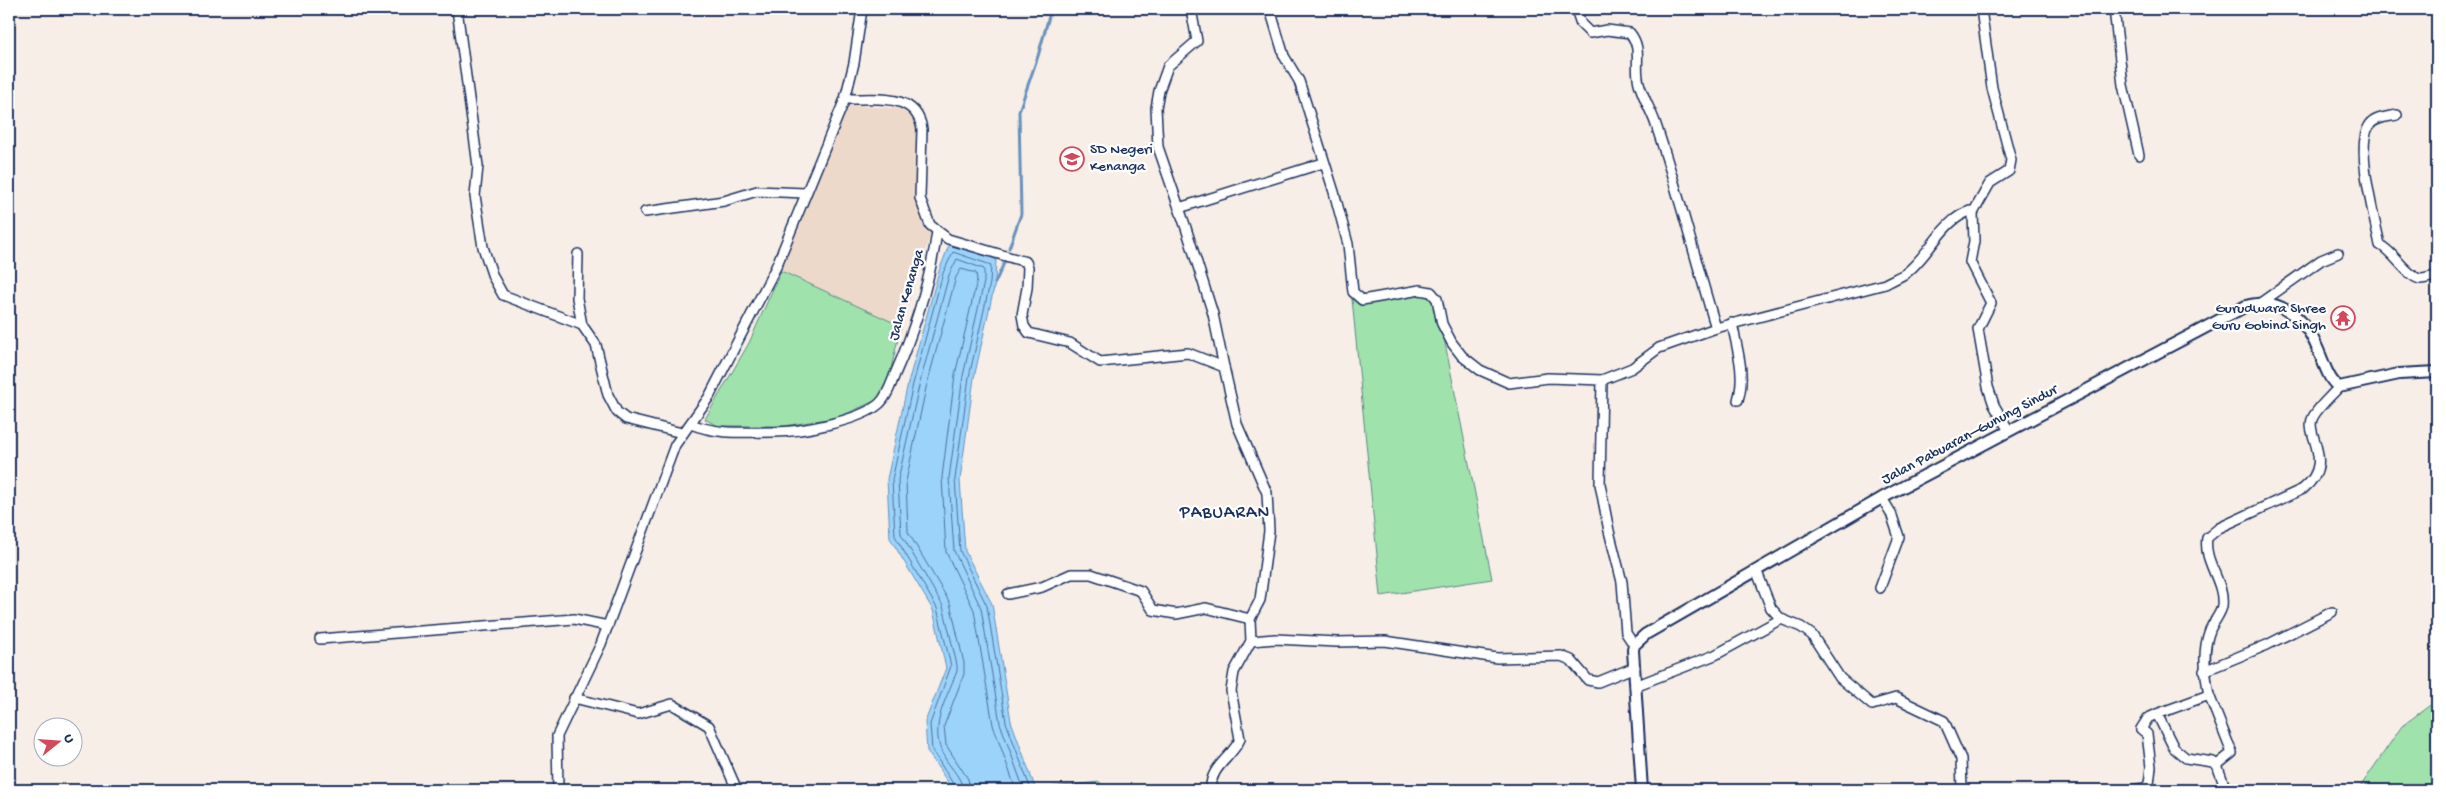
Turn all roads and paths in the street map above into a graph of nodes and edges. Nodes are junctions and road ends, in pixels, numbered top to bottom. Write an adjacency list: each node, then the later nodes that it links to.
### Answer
1 (457, 9): 22 (street)
2 (862, 9): 8 (street)
3 (1191, 9): 13 (street)
4 (1270, 9): 11 (street)
5 (1576, 9): 23 (street)
6 (1981, 9): 15 (street)
7 (2114, 9): 10 (street)
8 (845, 100): 12 (street); 16 (street)
9 (2397, 115): 19 (street)
10 (2139, 155)
11 (1323, 163): 13 (street); 26 (street)
12 (805, 193): 14 (street); 29 (street)
13 (1179, 208): 24 (street)
14 (645, 212)
15 (1973, 213): 21 (street); 30 (street)
16 (937, 232): 24 (street); 29 (street, Jalan Kenanga)
17 (2338, 253): 20 (street)
18 (578, 254): 22 (street)
19 (2437, 276)
20 (2262, 302): 27 (street); 30 (street, Jalan Pabuaran–Gunung Sindur)
21 (1732, 323): 23 (street); 28 (street)
22 (582, 325): 31 (street)
23 (1716, 328): 26 (street)
24 (1224, 367): 37 (street)
25 (2437, 372): 27 (street)
26 (1602, 380): 42 (street)
27 (2339, 387): 44 (street)
28 (1738, 400)
29 (691, 424): 31 (street)
30 (2009, 431): 32 (street, Jalan Pabuaran–Gunung Sindur)
31 (682, 433): 39 (street)
32 (1882, 498): 33 (street, Jalan Pabuaran–Gunung Sindur); 34 (street)
33 (1757, 572): 38 (street); 42 (street, Jalan Pabuaran–Gunung Sindur)
34 (1880, 588)
35 (1008, 594): 37 (street)
36 (2332, 612): 44 (street)
37 (1250, 619): 41 (street)
38 (1781, 619): 45 (street); 54 (street)
39 (608, 626): 40 (street); 47 (street)
40 (320, 639)
41 (1251, 641): 43 (street); 52 (street)
42 (1634, 645): 43 (street)
43 (1635, 667): 45 (street)
44 (2204, 671): 46 (street)
45 (1635, 686): 53 (street)
46 (2209, 695): 48 (street); 49 (street)
47 (574, 698): 50 (street); 51 (street)
48 (2157, 714): 49 (street); 55 (street)
49 (2217, 765): 56 (street)
50 (558, 790)
51 (737, 790)
52 (1212, 790)
53 (1642, 790)
54 (1962, 790)
55 (2131, 790)
56 (2226, 790)

